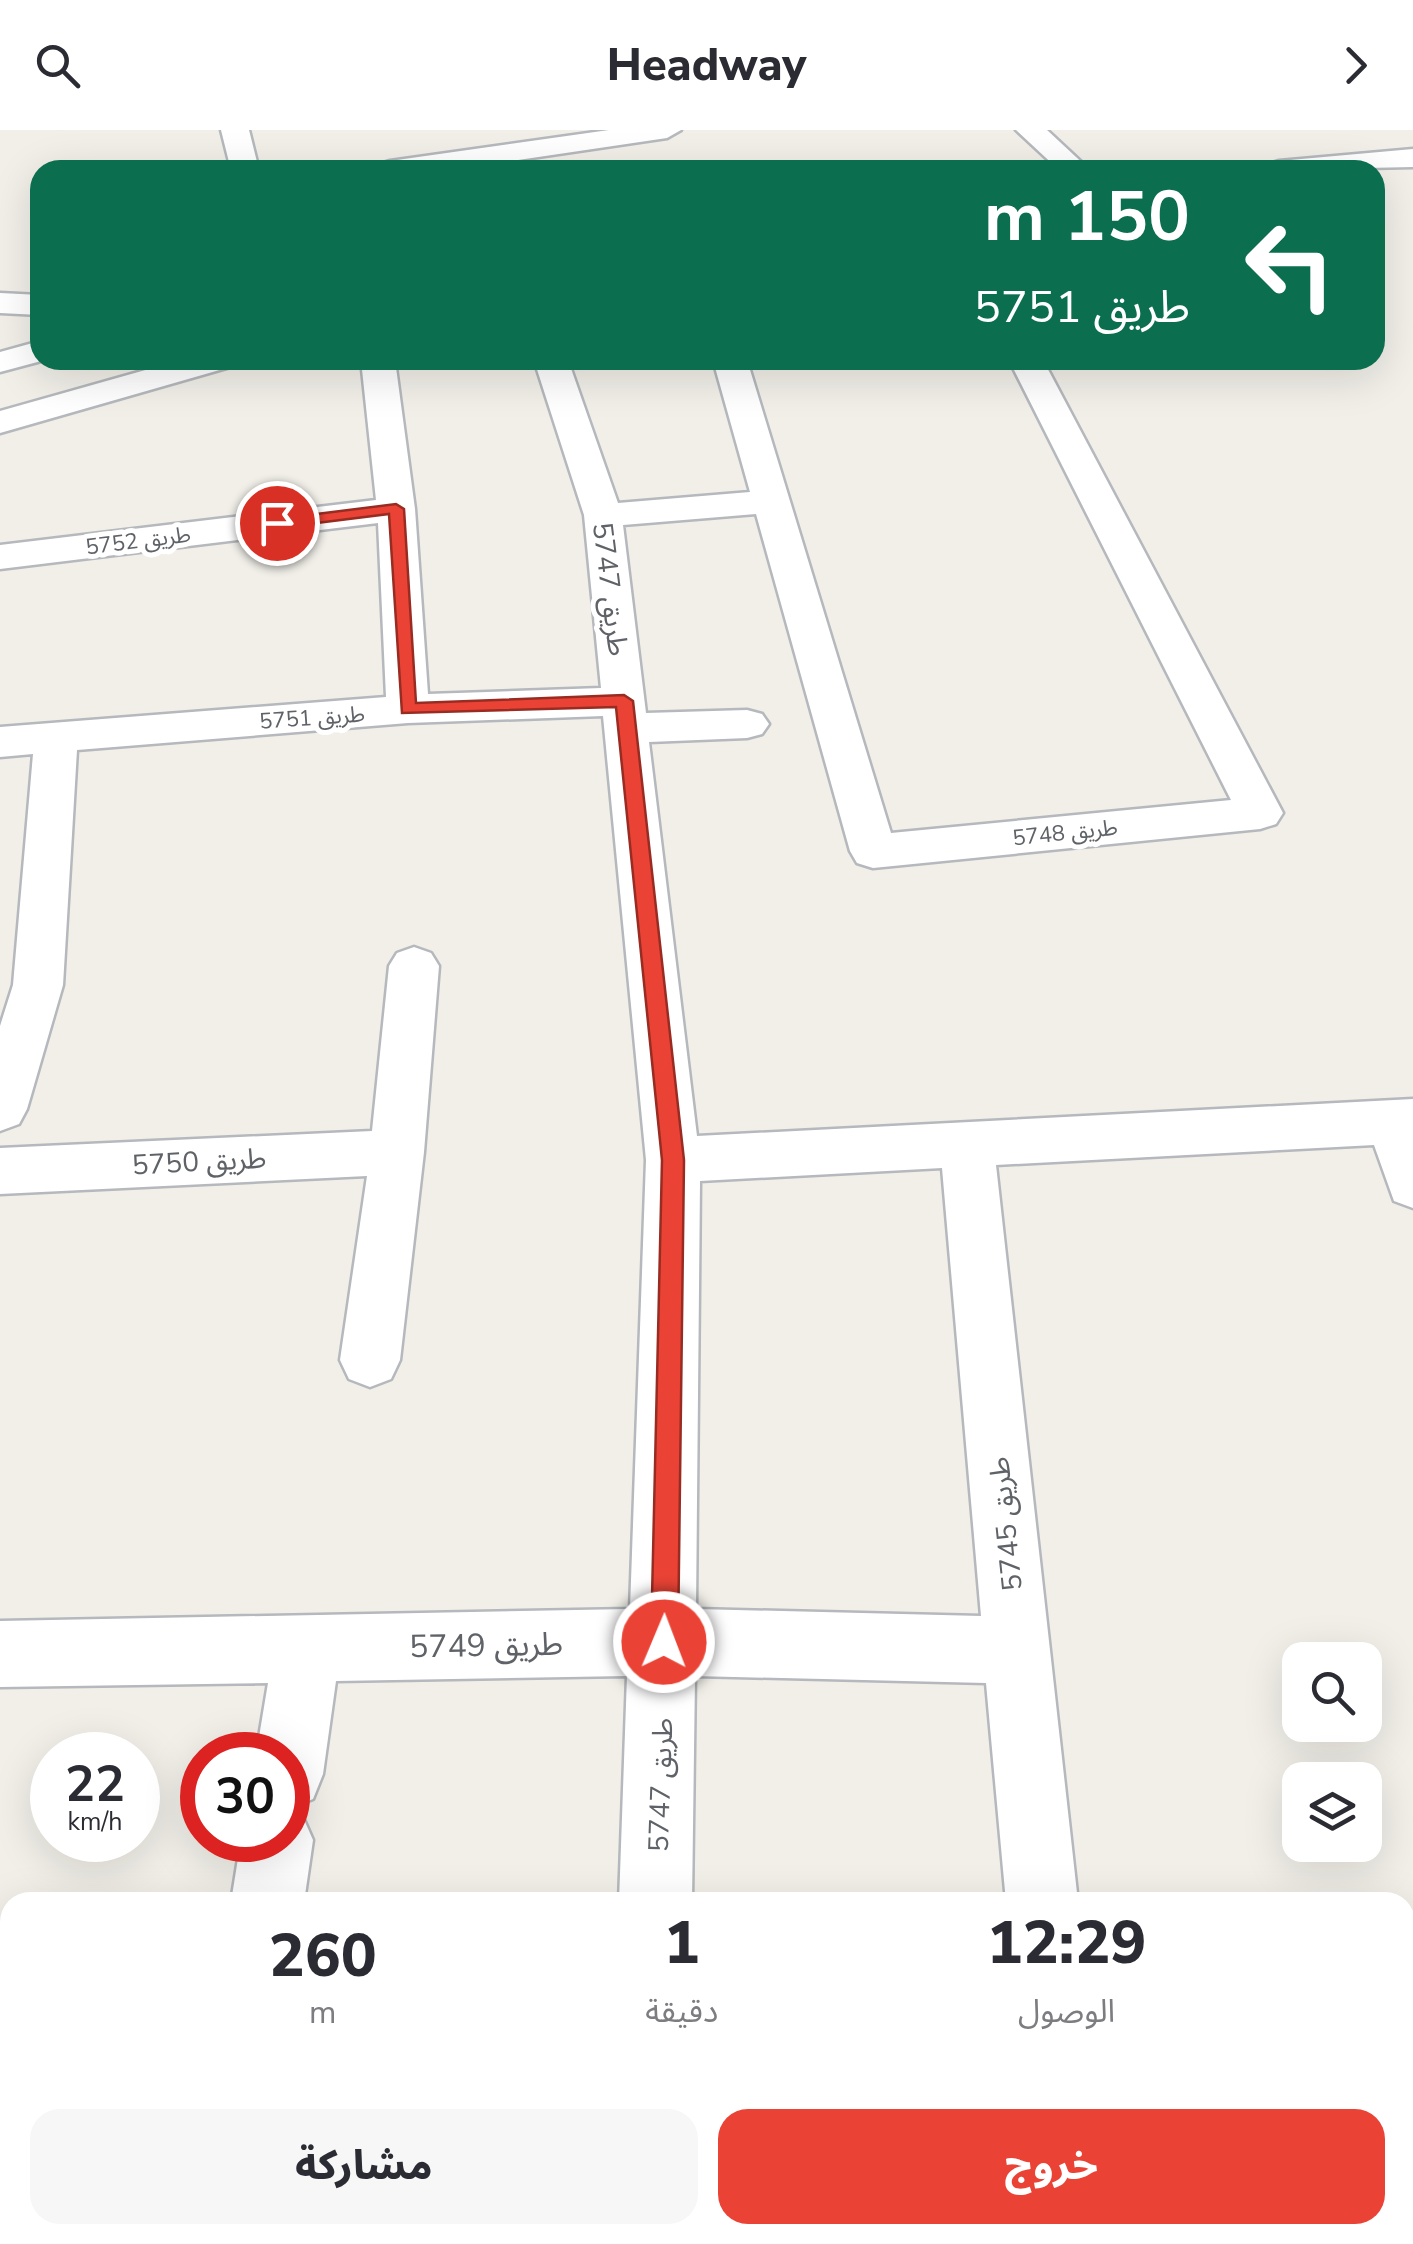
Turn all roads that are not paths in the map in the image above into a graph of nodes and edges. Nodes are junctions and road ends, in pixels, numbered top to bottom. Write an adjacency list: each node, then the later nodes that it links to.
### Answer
1 (235, 130): 6 (street)
2 (667, 130): 4 (street)
3 (1030, 130): 8 (street)
4 (531, 139): 7 (street)
5 (1413, 158): 9 (street)
6 (242, 160)
7 (435, 160)
8 (1064, 160)
9 (1385, 161)
10 (0, 303): 11 (street)
11 (30, 304)
12 (30, 354): 13 (street)
13 (0, 362)
14 (183, 370): 19 (street)
15 (379, 370): 21 (street)
16 (554, 370): 22 (street, طريق 5747)
17 (733, 370): 20 (street, طريق 5748)
18 (1031, 370): 20 (street, طريق 5748)
19 (0, 422)
20 (772, 502): 22 (street)
21 (396, 509): 23 (street, طريق 5752); 24 (street)
22 (603, 515): 25 (street, طريق 5747)
23 (0, 557)
24 (408, 709): 25 (street, طريق 5751); 27 (street, طريق 5751)
25 (626, 714): 26 (street, طريق 5751); 35 (street, طريق 5747)
26 (747, 724)
27 (56, 736): 28 (street, طريق 5751); 30 (street)
28 (0, 742)
29 (414, 966): 34 (street)
30 (19, 985): 31 (street)
31 (0, 1109)
32 (1404, 1121): 33 (street); 37 (street)
33 (967, 1146): 35 (street); 41 (street, طريق 5745)
34 (397, 1152): 36 (street, طريق 5750); 38 (street)
35 (673, 1160): 39 (street, طريق 5747)
36 (0, 1171)
37 (1413, 1185)
38 (370, 1360)
39 (664, 1642): 40 (street, طريق 5749); 41 (street, طريق 5749); 46 (street, طريق 5747)
40 (307, 1647): 42 (street, طريق 5749); 43 (street)
41 (1017, 1650): 47 (street, طريق 5745)
42 (0, 1654)
43 (294, 1732)
44 (274, 1862): 45 (street)
45 (269, 1892)
46 (656, 1892)
47 (1041, 1892)

